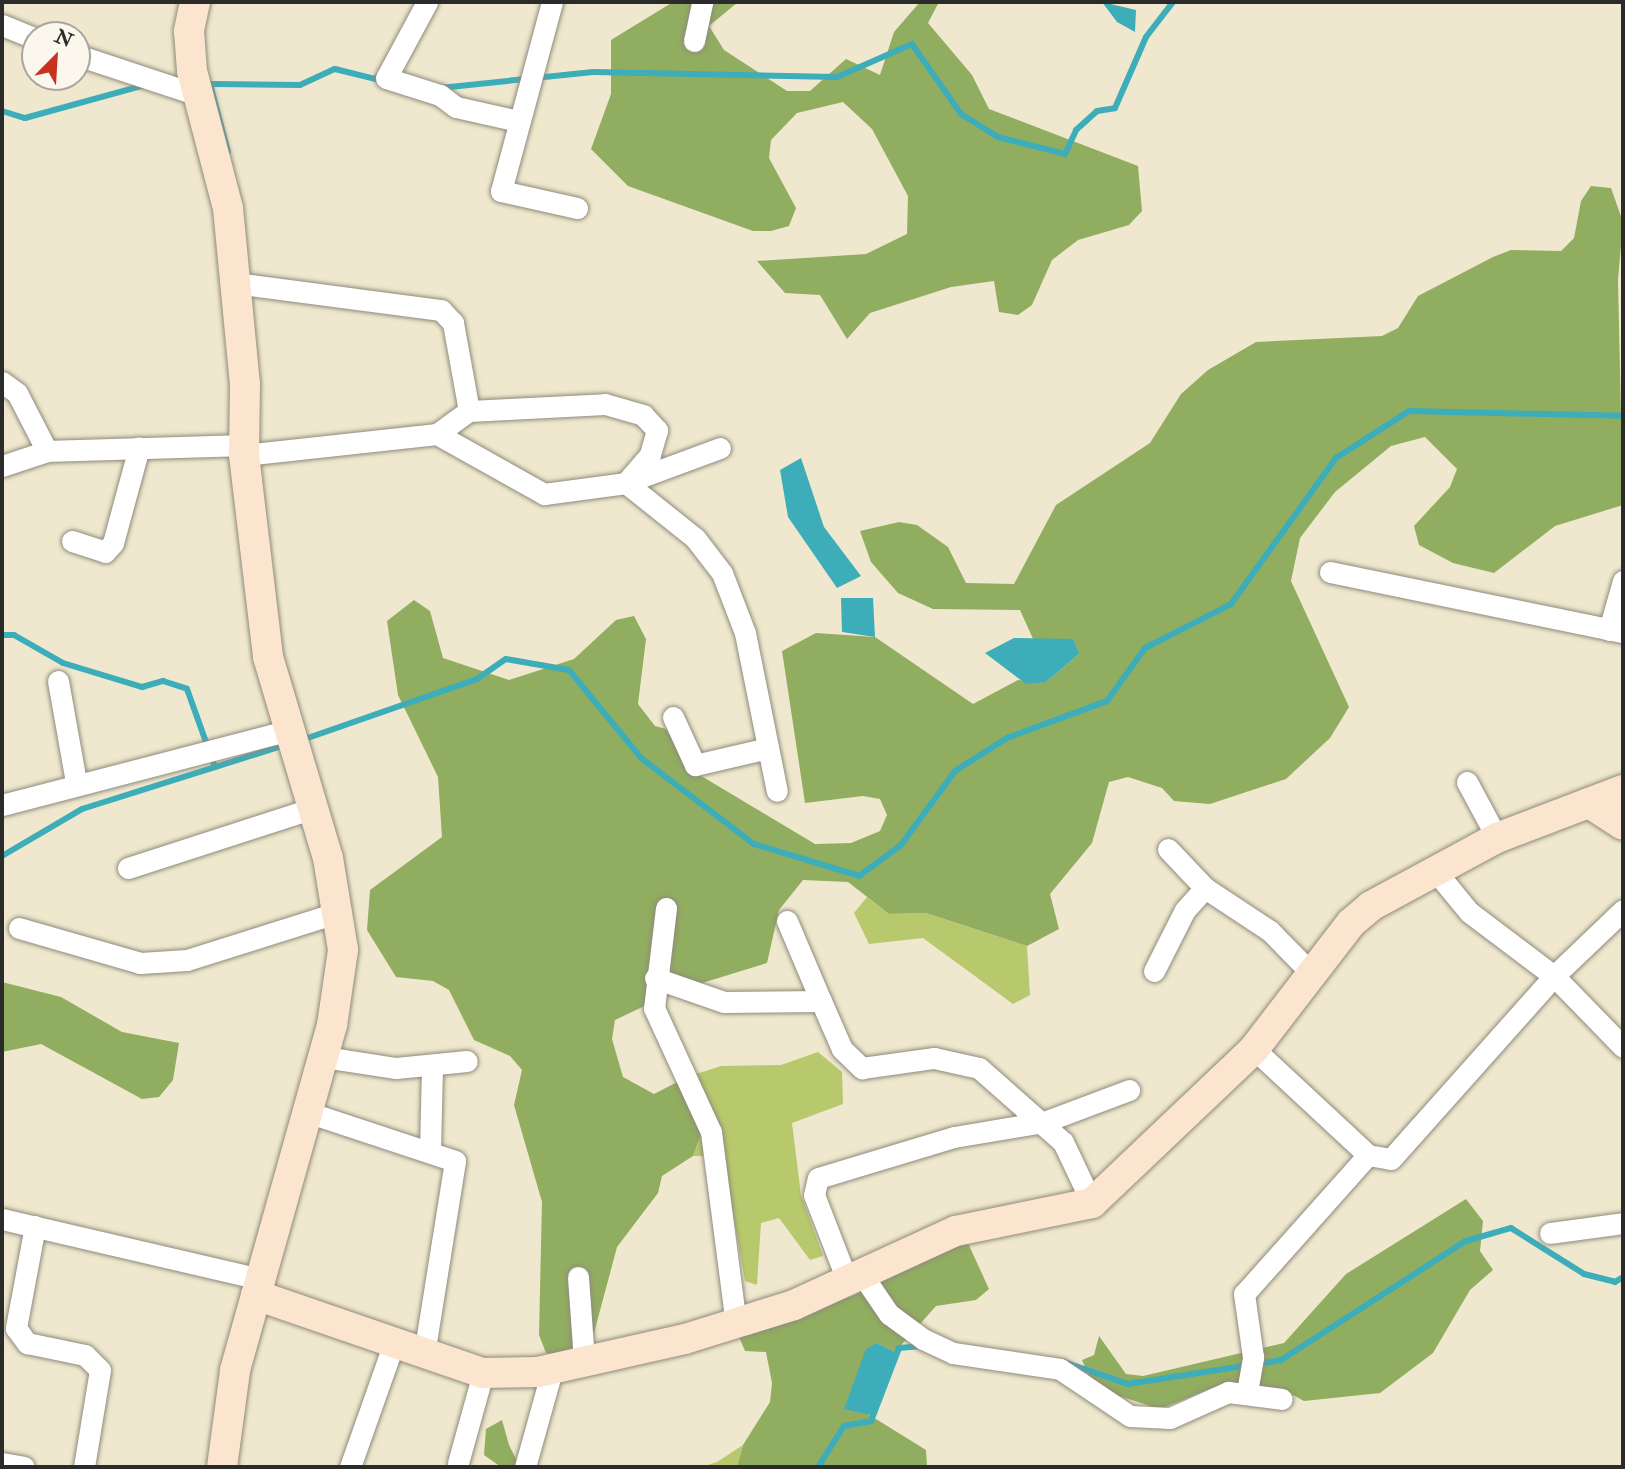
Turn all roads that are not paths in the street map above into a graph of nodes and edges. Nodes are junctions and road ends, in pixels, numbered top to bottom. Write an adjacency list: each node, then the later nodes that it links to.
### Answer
1 (195, 2): 9 (street)
2 (427, 2): 10 (street)
3 (552, 2): 10 (street)
4 (702, 2): 7 (street)
5 (2, 25): 6 (street)
6 (21, 32)
7 (695, 41)
8 (91, 61): 9 (street)
9 (195, 85): 12 (street)
10 (519, 113): 11 (street)
11 (577, 208)
12 (245, 284): 14 (street); 19 (street)
13 (2, 382): 18 (street)
14 (469, 411): 15 (street); 21 (street)
15 (437, 434): 19 (street); 21 (street)
16 (139, 447): 18 (street); 19 (street); 22 (street)
17 (720, 448): 21 (street)
18 (47, 451): 20 (street)
19 (249, 452): 28 (street)
20 (2, 466)
21 (626, 482): 29 (street)
22 (72, 541)
23 (1330, 572): 25 (street)
24 (1623, 581): 25 (street)
25 (1616, 631)
26 (58, 681): 30 (street)
27 (673, 717): 29 (street)
28 (289, 740): 30 (street); 36 (street)
29 (768, 748): 33 (street)
30 (76, 782): 35 (street)
31 (1467, 782): 38 (street)
32 (1623, 790): 34 (street)
33 (778, 791)
34 (1589, 803): 37 (street); 38 (street)
35 (2, 805)
36 (314, 808): 40 (street); 45 (street)
37 (1623, 825)
38 (1497, 838): 41 (street)
39 (1168, 849): 42 (street)
40 (128, 868)
41 (1437, 873): 49 (street); 50 (street)
42 (1205, 888): 48 (street); 49 (street)
43 (666, 908): 51 (street)
44 (1623, 910): 50 (street)
45 (333, 914): 47 (street); 55 (street)
46 (787, 921): 52 (street)
47 (19, 928)
48 (1154, 971)
49 (1314, 976): 54 (street)
50 (1554, 976): 53 (street); 62 (street)
51 (655, 978): 52 (street); 71 (street)
52 (821, 1001): 60 (street)
53 (1623, 1046)
54 (1254, 1049): 62 (street); 63 (street)
55 (324, 1057): 57 (street); 59 (street)
56 (467, 1061): 57 (street)
57 (432, 1066): 61 (street)
58 (1129, 1090): 60 (street)
59 (307, 1112): 61 (street); 70 (street)
60 (1044, 1122): 63 (street); 68 (street)
61 (430, 1150): 73 (street)
62 (1368, 1155): 77 (street)
63 (1092, 1203): 68 (street)
64 (2, 1219): 66 (street)
65 (1623, 1223): 67 (street)
66 (35, 1226): 70 (street); 82 (street)
67 (1550, 1233)
68 (854, 1276): 71 (street); 77 (street)
69 (578, 1277): 74 (street)
70 (258, 1287): 72 (street); 83 (street)
71 (736, 1324): 74 (street)
72 (394, 1343): 73 (street); 84 (street)
73 (424, 1355): 76 (street)
74 (584, 1360): 75 (street)
75 (553, 1367): 76 (street); 85 (street)
76 (483, 1373): 80 (street)
77 (1250, 1374): 78 (street)
78 (1282, 1399)
79 (2, 1463): 81 (street)
80 (458, 1463)
81 (24, 1467)
82 (84, 1467)
83 (222, 1467)
84 (350, 1467)
85 (525, 1467)

